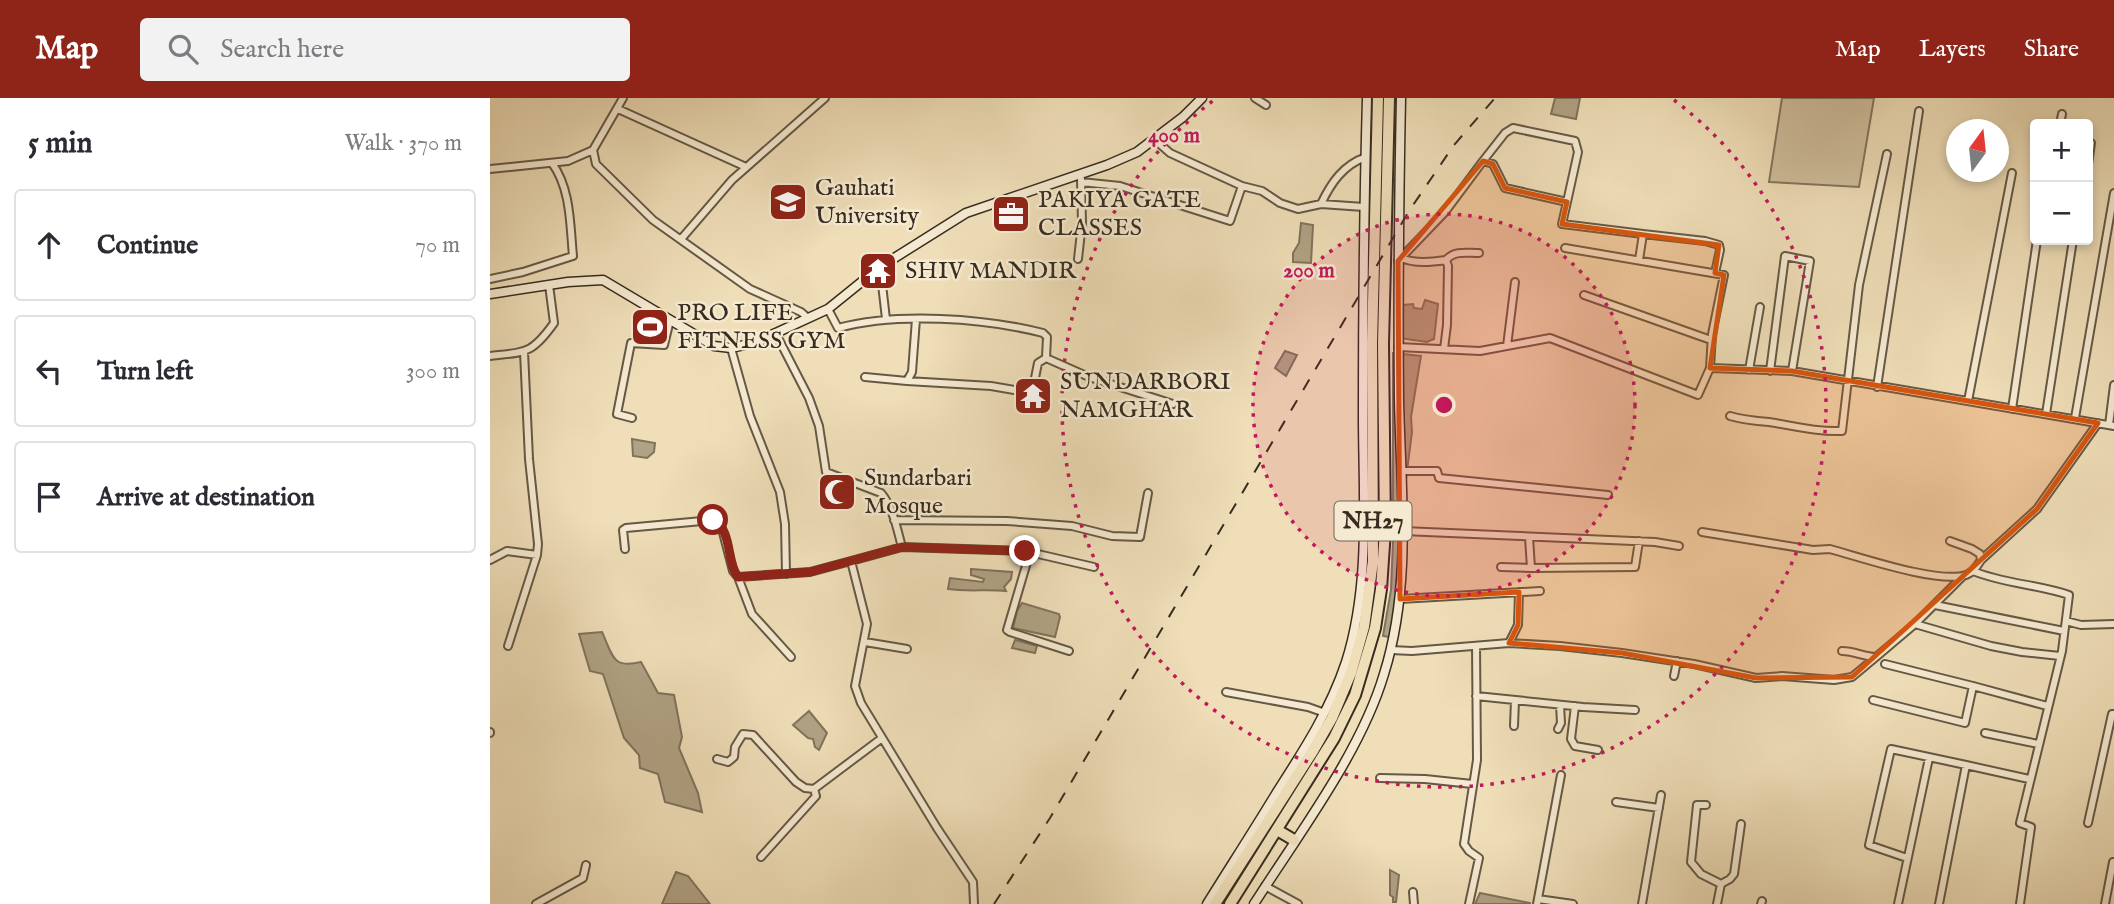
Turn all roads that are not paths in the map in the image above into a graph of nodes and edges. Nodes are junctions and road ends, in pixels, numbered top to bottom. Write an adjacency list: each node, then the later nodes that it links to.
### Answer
1 (623, 98): 10 (street)
2 (825, 98): 20 (street)
3 (1202, 98): 14 (street)
4 (1255, 98): 9 (street)
5 (1367, 98): 17 (street)
6 (1378, 98): 170 (highway, NH27)
7 (1389, 98): 157 (highway, NH27)
8 (1401, 98): 36 (street)
9 (1266, 105)
10 (618, 109): 15 (street); 20 (street)
11 (1919, 111): 69 (street)
12 (2062, 114): 13 (street)
13 (2061, 119)
14 (1154, 139): 23 (street); 24 (street)
15 (593, 150): 19 (street); 30 (street)
16 (1887, 154): 67 (street)
17 (1366, 158): 27 (street); 28 (street)
18 (1483, 161): 26 (street); 26 (street); 36 (street)
19 (552, 163): 21 (street); 41 (street)
20 (746, 167): 30 (street)
21 (490, 169)
22 (2012, 173): 70 (street)
23 (1081, 178): 24 (street); 35 (street); 39 (street)
24 (1242, 186): 27 (street)
25 (2114, 193): 76 (street)
26 (1567, 202): 29 (street)
27 (1321, 204): 28 (street)
28 (1364, 207): 135 (street)
29 (1643, 234): 38 (street); 40 (street)
30 (682, 238): 48 (street)
31 (2036, 245): 72 (street)
32 (2072, 245): 73 (street)
33 (1565, 248): 38 (street)
34 (1479, 253): 37 (street)
35 (1078, 259)
36 (1400, 259): 37 (street); 55 (street)
37 (1446, 260): 57 (street)
38 (1639, 260): 40 (street)
39 (880, 267): 47 (street); 49 (street)
40 (1715, 273): 53 (street)
41 (490, 279)
42 (1515, 282): 54 (street)
43 (549, 285): 44 (street); 51 (street); 58 (street)
44 (490, 294)
45 (1584, 295): 53 (street)
46 (1760, 307): 64 (street)
47 (828, 309): 48 (street); 49 (street)
48 (808, 318): 52 (street)
49 (886, 319): 50 (street)
50 (916, 319): 60 (street); 66 (street)
51 (670, 320): 56 (street); 75 (street)
52 (776, 334): 56 (street); 82 (street)
53 (1711, 340): 61 (street)
54 (1507, 346): 57 (street); 61 (street)
55 (1398, 347): 57 (street); 79 (street)
56 (731, 348): 100 (street)
57 (1444, 349)
58 (524, 352): 59 (street); 92 (street)
59 (490, 356)
60 (1046, 358): 66 (street); 71 (street)
61 (1710, 368): 64 (street)
62 (1770, 368): 63 (street); 63 (street); 64 (street)
63 (1792, 368): 67 (street)
64 (1749, 370)
65 (864, 377): 66 (street)
66 (907, 381)
67 (1849, 382): 69 (street); 74 (street)
68 (2114, 384): 78 (street)
69 (1877, 387): 70 (street)
70 (1968, 401): 72 (street)
71 (1173, 404)
72 (2012, 408): 73 (street)
73 (2046, 414): 76 (street)
74 (1730, 416)
75 (632, 418)
76 (2075, 418): 77 (street)
77 (2098, 423): 78 (street); 93 (street)
78 (2111, 425)
79 (1401, 471): 81 (street); 83 (street)
80 (1148, 493): 82 (street)
81 (1608, 495)
82 (894, 520): 89 (street)
83 (1403, 531): 85 (street); 105 (street)
84 (1702, 532): 101 (street)
85 (1529, 537): 86 (street); 98 (street)
86 (1639, 541): 88 (street); 98 (street)
87 (1950, 541): 93 (street)
88 (1679, 545)
89 (902, 547): 91 (street); 95 (street)
90 (625, 549): 102 (street)
91 (1030, 552): 97 (street); 117 (street)
92 (537, 555): 94 (street); 113 (street)
93 (1981, 559): 99 (street)
94 (490, 560)
95 (851, 561): 100 (street); 111 (street)
96 (1501, 567): 98 (street)
97 (1094, 568)
98 (1531, 568)
99 (1973, 572): 101 (street); 107 (street)
100 (786, 574): 102 (street)
101 (1964, 576): 106 (street)
102 (738, 577): 120 (street)
103 (1540, 591): 104 (street)
104 (1518, 592): 105 (street); 112 (street)
105 (1400, 599): 116 (street)
106 (1935, 605): 108 (street); 110 (street)
107 (2066, 621): 109 (street); 110 (street)
108 (1915, 624): 119 (street); 121 (street)
109 (2114, 624)
110 (2064, 631): 119 (street)
111 (865, 642): 115 (street); 140 (street)
112 (1509, 643): 114 (street); 122 (street)
113 (508, 646)
114 (1476, 646): 116 (street); 127 (street)
115 (907, 649)
116 (1391, 650): 158 (street)
117 (1069, 651)
118 (1842, 651): 121 (street)
119 (2060, 656): 133 (street)
120 (791, 657)
121 (1876, 657): 122 (street)
122 (1677, 661): 124 (street)
123 (1885, 664): 125 (street)
124 (1674, 676)
125 (1973, 686): 129 (street); 133 (street)
126 (1226, 692): 135 (street)
127 (1476, 696): 128 (street); 149 (street)
128 (1515, 700): 131 (street); 137 (street)
129 (1873, 700)
130 (2114, 704): 136 (street)
131 (1560, 705): 132 (street); 138 (street)
132 (1575, 706): 134 (street); 142 (street)
133 (2047, 706): 141 (street)
134 (1635, 710)
135 (1325, 713): 169 (street)
136 (2113, 714): 155 (street)
137 (1514, 726)
138 (1558, 729)
139 (1985, 733): 141 (street)
140 (882, 738): 150 (street); 168 (street)
141 (2038, 744): 148 (street)
142 (1598, 750)
143 (1929, 758): 145 (street); 160 (street); 160 (street)
144 (717, 760): 150 (street)
145 (1966, 765): 148 (street); 180 (street)
146 (1561, 775): 166 (street)
147 (1380, 778): 149 (street)
148 (2029, 779): 181 (street)
149 (1472, 785): 175 (street)
150 (814, 789): 159 (street)
151 (1661, 795): 154 (street)
152 (1616, 802): 154 (street)
153 (1706, 805): 163 (street)
154 (1659, 808): 177 (street)
155 (2088, 823)
156 (1741, 824): 163 (street)
157 (1277, 830): 158 (highway); 171 (highway, NH27)
158 (1294, 840): 164 (street)
159 (761, 857)
160 (1907, 858): 179 (street)
161 (2113, 862): 182 (street)
162 (586, 865): 167 (street)
163 (1721, 884): 178 (street)
164 (1265, 886): 172 (street); 173 (street)
165 (1413, 892): 174 (street)
166 (1538, 902): 176 (street)
167 (536, 904)
168 (974, 904)
169 (1206, 904)
170 (1215, 904)
171 (1230, 904)
172 (1254, 904)
173 (1297, 904)
174 (1414, 904)
175 (1469, 904)
176 (1573, 904)
177 (1642, 904)
178 (1717, 904)
179 (1898, 904)
180 (1939, 904)
181 (2020, 904)
182 (2105, 904)

